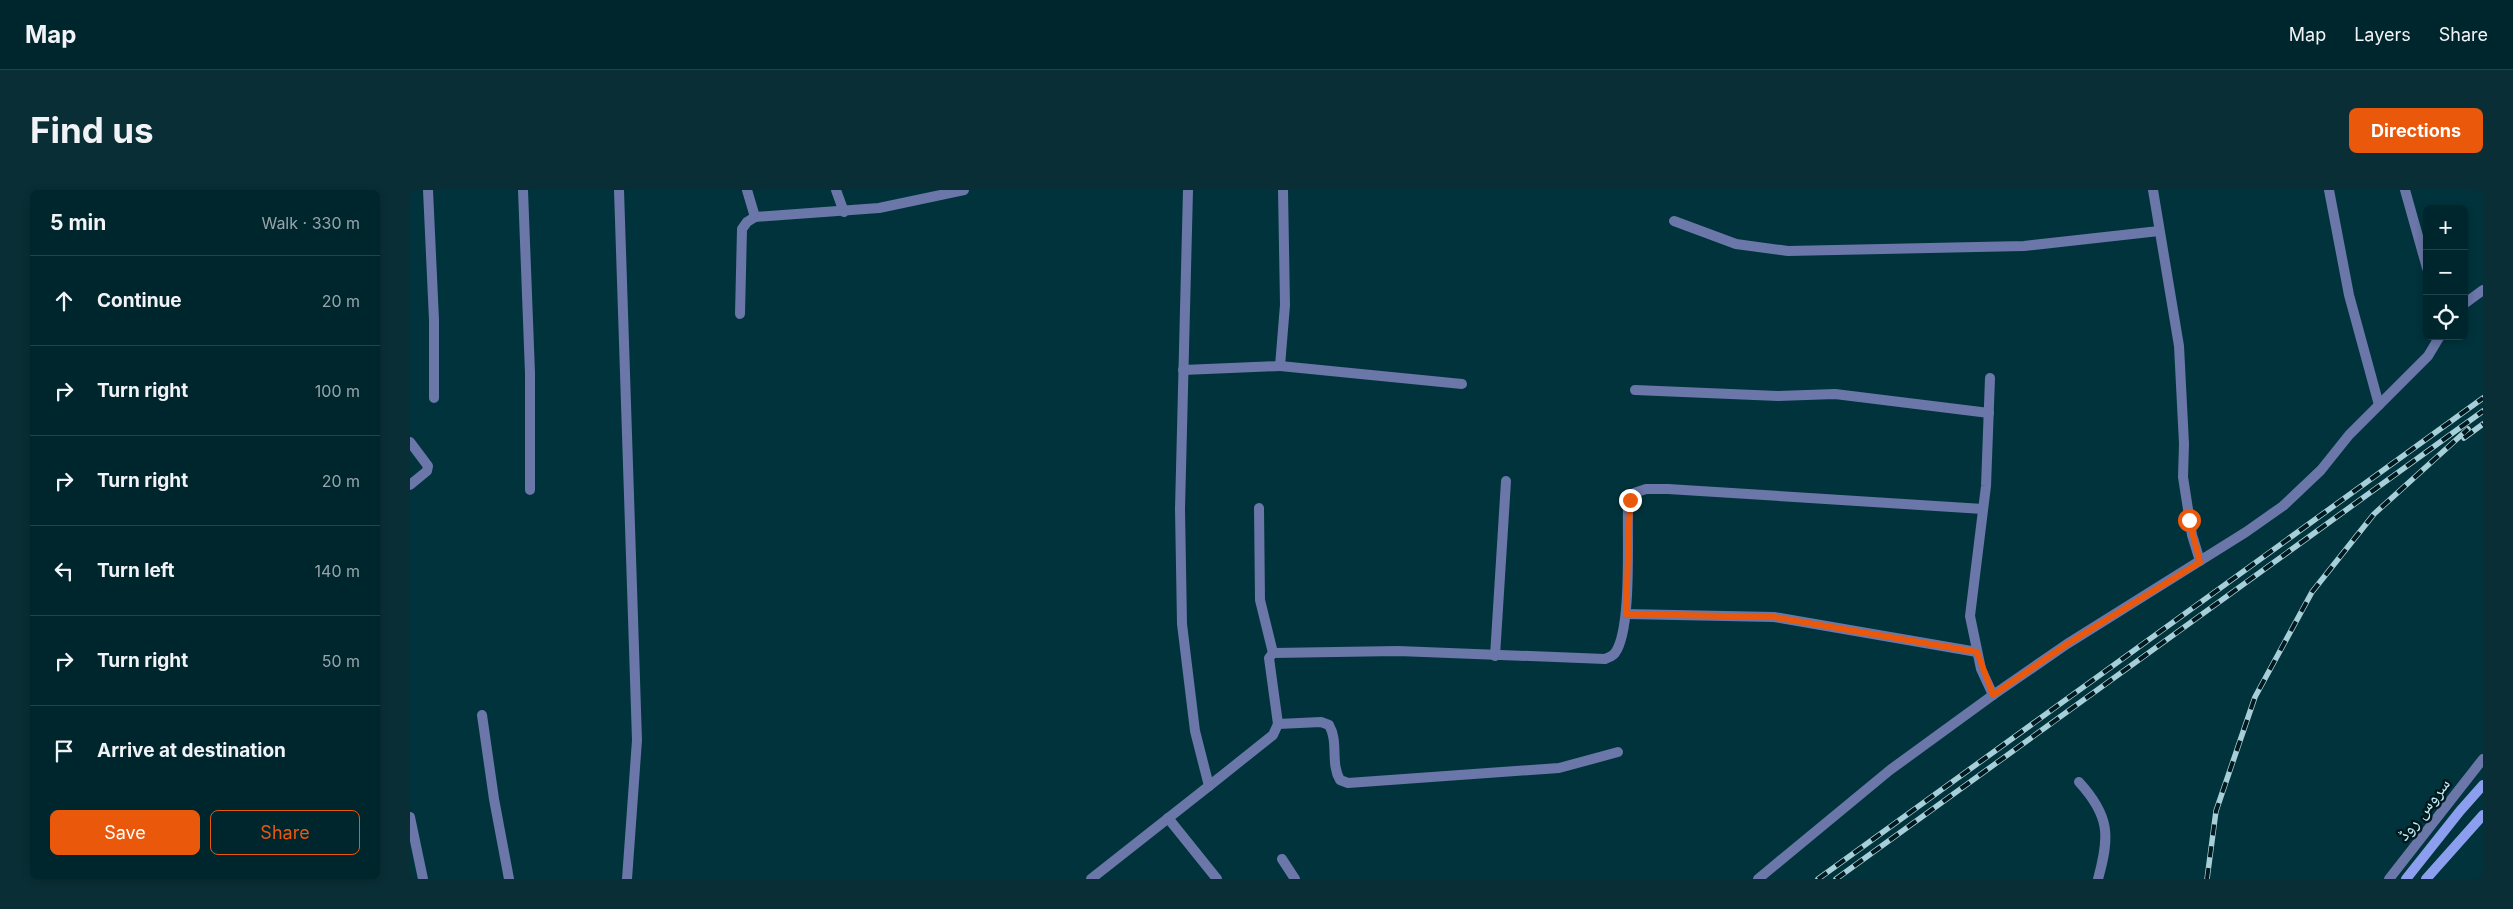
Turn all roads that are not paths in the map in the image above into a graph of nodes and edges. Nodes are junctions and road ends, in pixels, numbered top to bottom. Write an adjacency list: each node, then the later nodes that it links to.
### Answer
1 (428, 190): 26 (street)
2 (523, 190): 32 (street)
3 (619, 190): 54 (street)
4 (747, 190): 13 (street)
5 (836, 190): 12 (street)
6 (964, 190): 12 (street)
7 (1188, 190): 22 (street)
8 (1283, 190): 21 (street)
9 (2152, 190): 15 (street)
10 (2329, 190): 27 (street)
11 (2405, 190): 16 (street)
12 (844, 212): 13 (street)
13 (755, 217): 19 (street)
14 (1674, 221): 15 (street)
15 (2159, 231): 35 (street)
16 (2423, 254)
17 (2483, 290): 18 (street)
18 (2468, 301)
19 (740, 314)
20 (2438, 340): 27 (street)
21 (1280, 366): 22 (street); 24 (street)
22 (1184, 370): 47 (street)
23 (1990, 378): 28 (street)
24 (1462, 384)
25 (1635, 390): 28 (street)
26 (434, 398)
27 (2379, 405): 35 (street)
28 (1989, 413): 34 (street)
29 (410, 442): 31 (street)
30 (1506, 481): 39 (street)
31 (410, 485)
32 (530, 490)
33 (1258, 508): 38 (street)
34 (1983, 509): 36 (street); 37 (street)
35 (2200, 562): 40 (street)
36 (1626, 614): 37 (street); 39 (street)
37 (1977, 652): 40 (street)
38 (1273, 653): 39 (street); 42 (street)
39 (1495, 656)
40 (1993, 695): 58 (street)
41 (482, 715): 53 (street)
42 (1278, 724): 43 (street); 47 (street)
43 (1618, 752)
44 (2483, 759): 60 (street, سروس روڈ)
45 (2079, 782): 59 (street)
46 (2483, 785): 61 (main road)
47 (1209, 786): 50 (street)
48 (2483, 815): 62 (main road)
49 (410, 816): 52 (street)
50 (1168, 818): 55 (street); 56 (street)
51 (1282, 859): 57 (street)
52 (423, 879)
53 (509, 879)
54 (627, 879)
55 (1092, 879)
56 (1218, 879)
57 (1295, 879)
58 (1758, 879)
59 (2098, 879)
60 (2389, 879)
61 (2406, 879)
62 (2426, 879)

